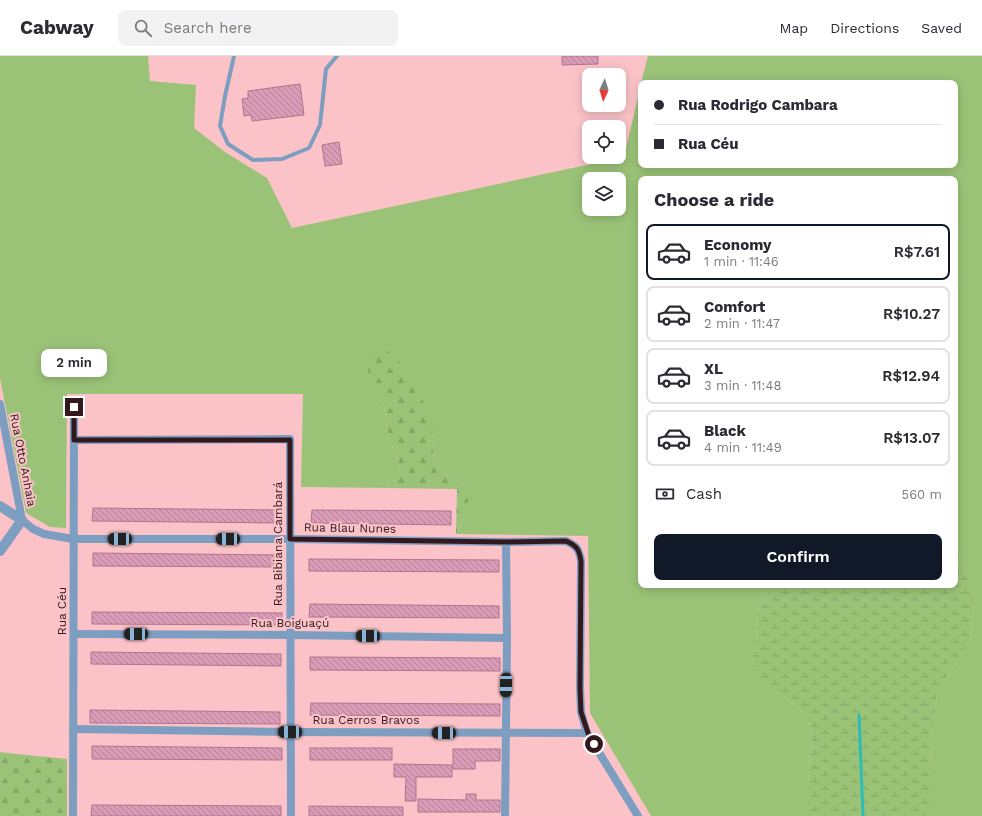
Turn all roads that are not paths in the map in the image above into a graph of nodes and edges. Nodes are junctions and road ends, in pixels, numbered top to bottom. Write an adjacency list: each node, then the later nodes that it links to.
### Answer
1 (234, 56): 2 (lane)
2 (337, 56)
3 (0, 404): 7 (street, Rua Otto Anhaia)
4 (74, 407): 5 (street, Rua Céu)
5 (74, 440): 8 (street, Rua Céu); 9 (street, Rua Bibiana Cambará)
6 (0, 506): 7 (street)
7 (22, 520): 8 (street, Rua Blau Nunes); 11 (street)
8 (74, 539): 9 (street, Rua Blau Nunes); 12 (street, Rua Céu)
9 (290, 539): 10 (street, Rua Blau Nunes); 13 (street, Rua Bibiana Cambará)
10 (506, 542): 14 (street); 18 (street, Rua Blau Nunes)
11 (0, 551)
12 (74, 634): 13 (street, Rua Boiguaçú); 15 (street, Rua Céu)
13 (290, 635): 14 (street, Rua Boiguaçú); 16 (street, Rua Bibiana Cambará)
14 (507, 638): 17 (street)
15 (73, 729): 16 (street, Rua Cerros Bravos); 19 (street, Rua Céu)
16 (290, 732): 17 (street, Rua Cerros Bravos); 20 (street, Rua Bibiana Cambará)
17 (505, 733): 18 (street, Rua Cerros Bravos); 21 (street)
18 (588, 733): 22 (street)
19 (73, 816)
20 (290, 816)
21 (505, 816)
22 (638, 816)

